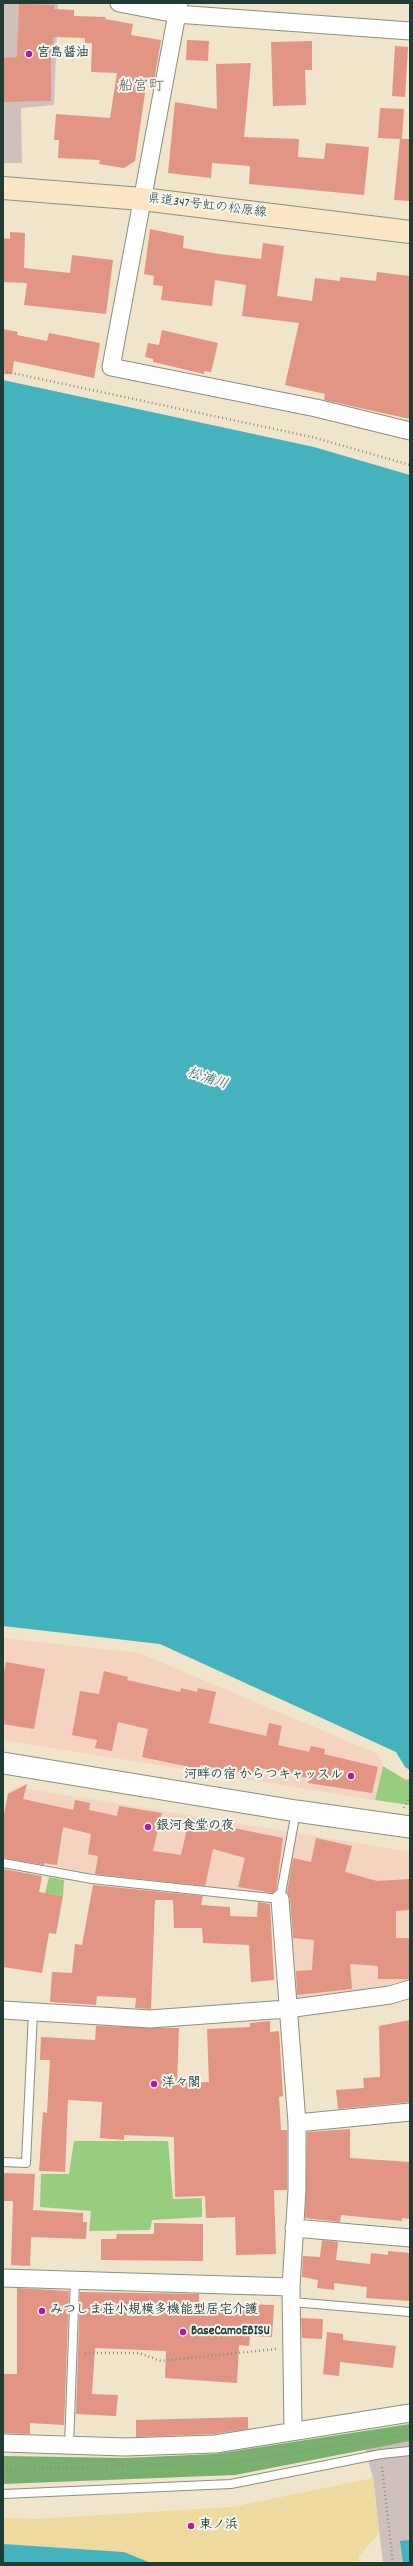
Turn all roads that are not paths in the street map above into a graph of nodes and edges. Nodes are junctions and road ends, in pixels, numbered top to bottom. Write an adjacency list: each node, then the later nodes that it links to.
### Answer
1 (119, 3): 2 (street)
2 (177, 9): 3 (street); 5 (street)
3 (410, 31)
4 (9, 188): 5 (main road, 県道347号虹の松原線)
5 (142, 199): 6 (main road, 県道347号虹の松原線); 7 (street)
6 (410, 232)
7 (410, 431)
8 (3, 1763): 9 (street)
9 (296, 1811): 10 (street); 12 (lane)
10 (407, 1818)
11 (3, 1863): 12 (lane)
12 (280, 1899): 14 (street)
13 (410, 1989): 14 (street)
14 (287, 2009): 16 (street); 18 (street)
15 (3, 2010): 16 (street)
16 (33, 2012): 19 (lane)
17 (410, 2112): 18 (street)
18 (297, 2123): 20 (street)
19 (3, 2162)
20 (294, 2228): 21 (street); 24 (street)
21 (410, 2238)
22 (3, 2278): 23 (street)
23 (75, 2280): 24 (street); 29 (lane)
24 (291, 2294): 25 (lane); 27 (street)
25 (410, 2312)
26 (410, 2413): 27 (street)
27 (293, 2430): 29 (street)
28 (3, 2443): 29 (street)
29 (69, 2446)
30 (410, 2451): 31 (lane)
31 (3, 2494)

